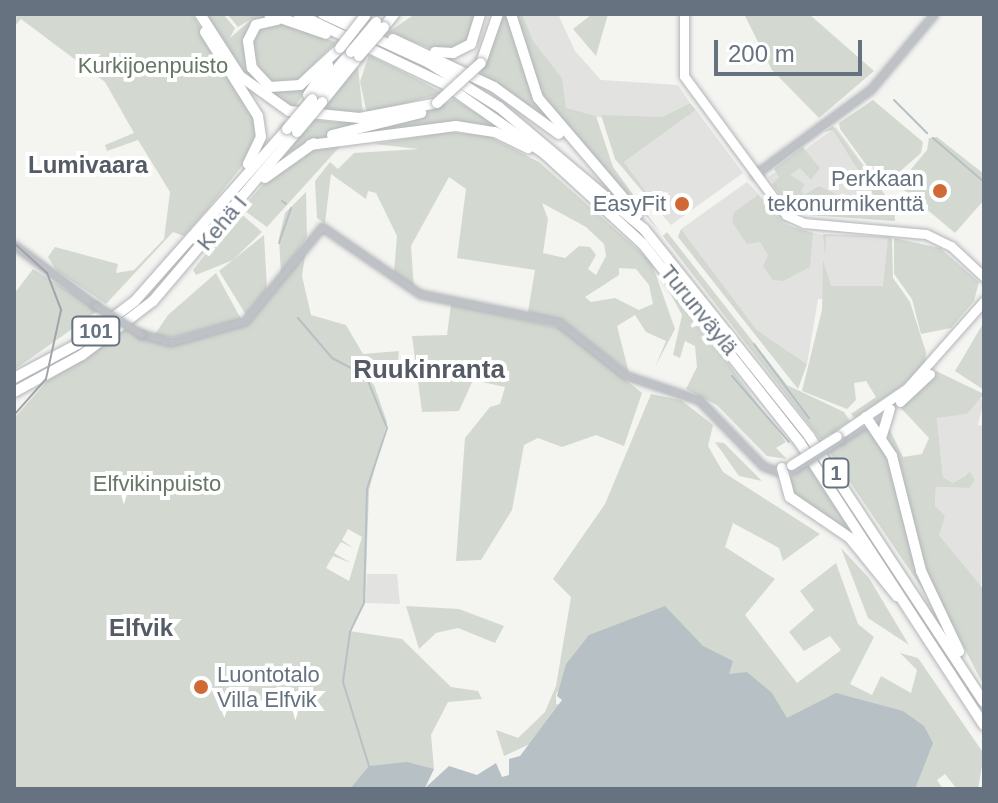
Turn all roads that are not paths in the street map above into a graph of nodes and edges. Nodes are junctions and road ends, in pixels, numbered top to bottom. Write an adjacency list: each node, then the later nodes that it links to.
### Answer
1 (197, 14): 18 (highway); 24 (highway)
2 (269, 14): 13 (highway)
3 (298, 14): 17 (highway, Turunväylä / 1)
4 (323, 14): 29 (highway, Turunväylä / 1)
5 (342, 14): 15 (highway)
6 (394, 14): 14 (highway, Kehä I / 101)
7 (480, 14): 15 (highway)
8 (511, 14): 22 (highway)
9 (684, 14): 23 (main road)
10 (934, 14): 23 (street)
11 (366, 15): 16 (highway, bridge)
12 (498, 15): 18 (highway, bridge)
13 (287, 19): 16 (highway); 17 (highway)
14 (381, 21): 16 (highway, Kehä I / 101, bridge)
15 (417, 49): 22 (highway)
16 (347, 52): 19 (highway, Kehä I / 101, bridge)
17 (469, 101): 21 (highway, Turunväylä / 1)
18 (437, 103): 20 (highway)
19 (289, 129): 24 (highway, Kehä I / 101); 25 (highway, Kehä I / 101)
20 (310, 145): 21 (highway); 25 (highway)
21 (545, 154): 41 (highway, Turunväylä / 1)
22 (585, 156): 29 (highway)
23 (754, 175): 27 (main road)
24 (234, 190): 35 (highway, Kehä I / 101)
25 (246, 195): 36 (highway, Kehä I / 101)
26 (14, 245): 40 (street, bridge)
27 (970, 262): 28 (main road); 30 (main road)
28 (984, 270)
29 (688, 277): 42 (highway, Turunväylä / 1)
30 (984, 277)
31 (984, 301): 33 (main road)
32 (984, 310): 33 (main road)
33 (943, 355): 34 (main road)
34 (931, 368): 37 (main road); 38 (main road)
35 (14, 378)
36 (14, 392)
37 (890, 409): 38 (street); 39 (highway)
38 (868, 419): 39 (highway); 40 (main road, bridge)
39 (882, 435): 42 (highway)
40 (787, 469): 41 (highway)
41 (926, 631): 44 (highway, Turunväylä / 1)
42 (970, 678): 43 (highway, Turunväylä / 1)
43 (984, 702)
44 (984, 725)

